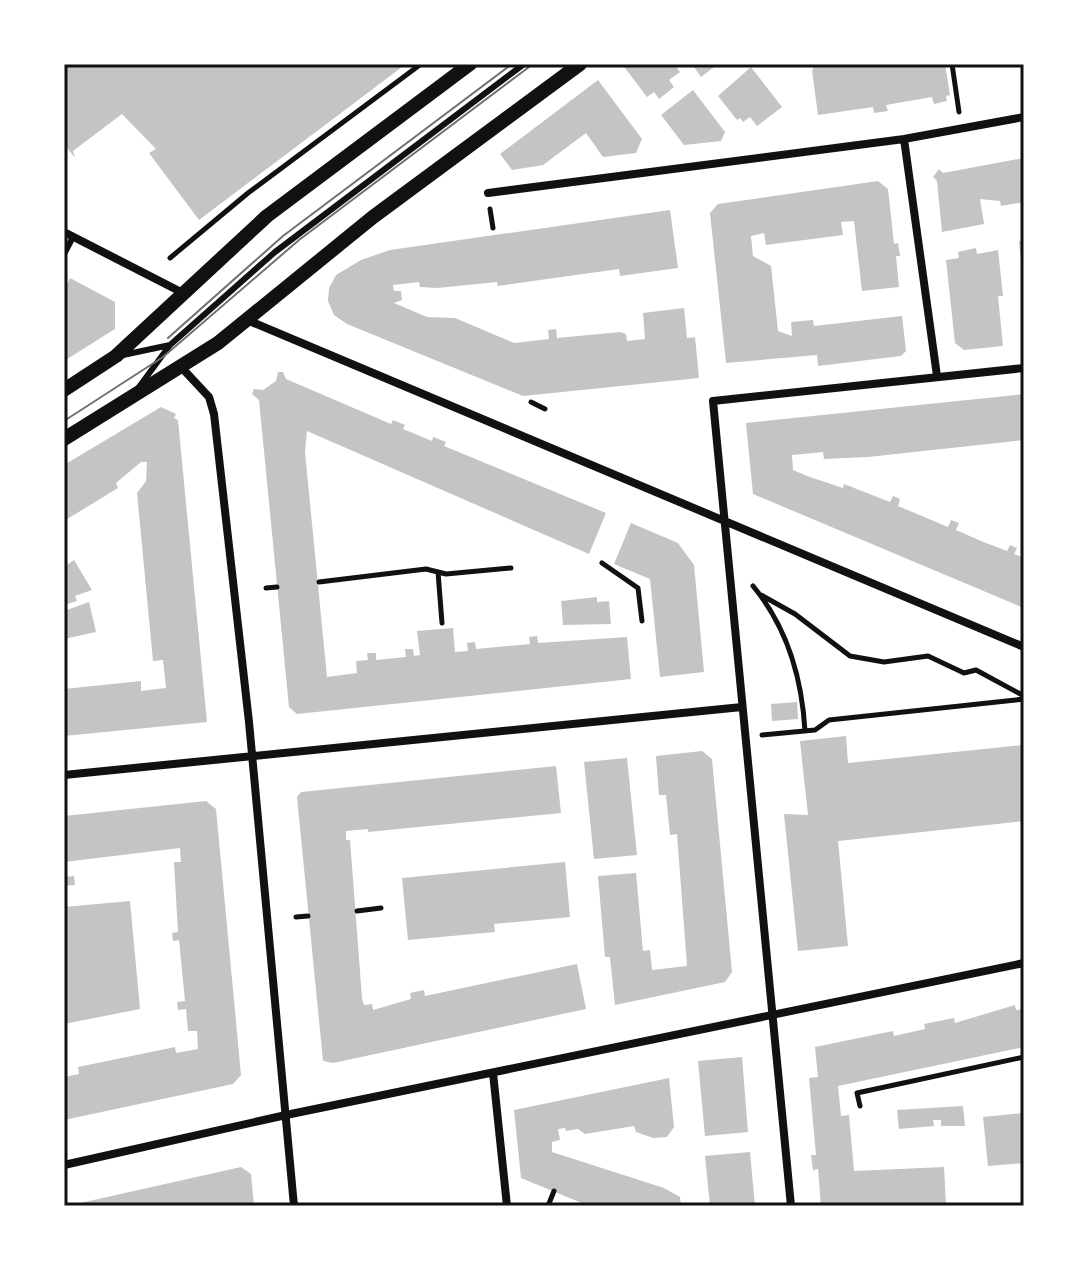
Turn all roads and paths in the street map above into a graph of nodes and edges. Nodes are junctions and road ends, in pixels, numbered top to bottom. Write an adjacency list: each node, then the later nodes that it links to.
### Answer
1 (421, 64): 13 (path)
2 (470, 64): 14 (street)
3 (524, 64): 16 (lane)
4 (580, 64): 15 (street)
5 (952, 64): 6 (path)
6 (959, 112)
7 (1024, 117): 8 (street)
8 (904, 139): 9 (street); 20 (street)
9 (488, 193)
10 (64, 232): 11 (street)
11 (73, 237): 12 (lane); 14 (street)
12 (64, 254)
13 (170, 258)
14 (183, 293): 17 (street)
15 (247, 320): 18 (street); 26 (street)
16 (170, 345): 17 (lane); 22 (lane)
17 (116, 356): 21 (street)
18 (182, 368): 22 (street); 42 (street)
19 (1024, 368): 20 (street)
20 (937, 376): 26 (street)
21 (64, 390)
22 (130, 400): 25 (street)
23 (531, 402): 24 (path)
24 (545, 409)
25 (64, 439)
26 (723, 521): 37 (street); 39 (street)
27 (602, 563): 35 (path)
28 (511, 568): 29 (path)
29 (438, 572): 30 (path); 36 (path)
30 (319, 582)
31 (753, 586): 34 (path)
32 (277, 587): 33 (path)
33 (266, 588)
34 (761, 595): 38 (path); 40 (path)
35 (642, 621)
36 (442, 623)
37 (1024, 647)
38 (1024, 697): 40 (path)
39 (742, 707): 42 (street); 49 (street)
40 (805, 731): 41 (path)
41 (761, 735)
42 (252, 758): 43 (street); 53 (street)
43 (64, 775)
44 (381, 908): 45 (path)
45 (357, 911)
46 (308, 916): 47 (path)
47 (296, 917)
48 (1024, 963): 49 (street)
49 (771, 1015): 51 (street); 59 (street)
50 (1024, 1057): 52 (path)
51 (493, 1073): 53 (street); 57 (street)
52 (860, 1106)
53 (286, 1115): 54 (street); 56 (street)
54 (64, 1165)
55 (554, 1191): 58 (path)
56 (294, 1206)
57 (507, 1206)
58 (548, 1206)
59 (791, 1206)

